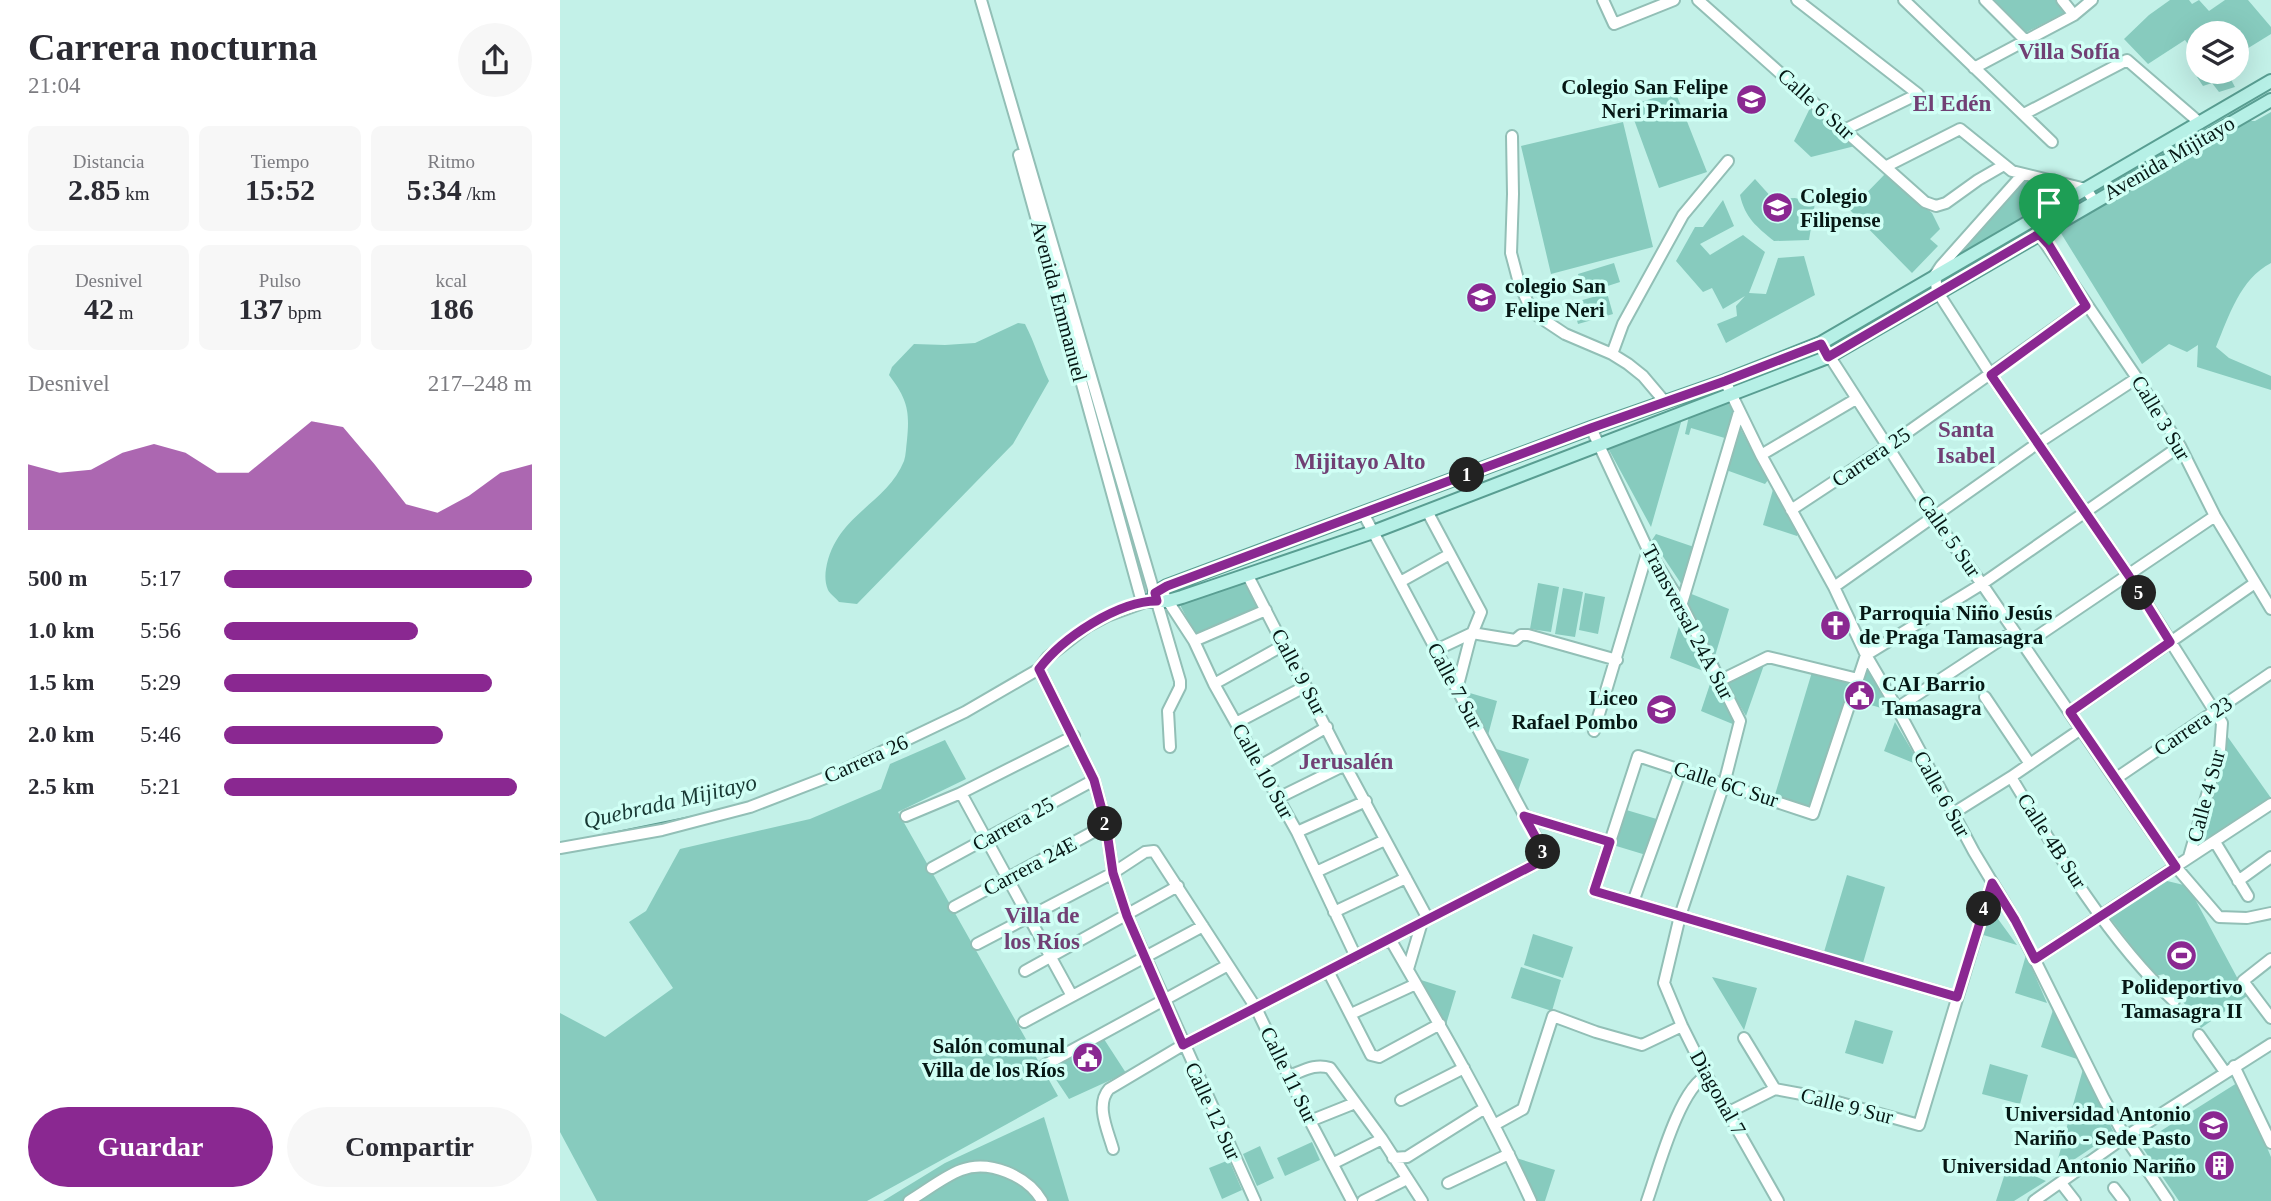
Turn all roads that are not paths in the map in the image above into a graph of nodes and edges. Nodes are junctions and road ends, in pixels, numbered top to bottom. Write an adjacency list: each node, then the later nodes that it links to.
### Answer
1 (978, 0): 61 (street, Avenida Emmanuel); 61 (street, Avenida Emmanuel)
2 (1603, 0): 3 (street)
3 (1674, 0)
4 (1698, 0): 17 (street, Calle 6 Sur)
5 (1797, 0): 17 (street)
6 (1904, 0): 12 (street)
7 (1986, 0): 11 (street)
8 (2062, 0): 10 (street)
9 (2092, 0): 10 (street)
10 (2074, 15): 11 (street)
11 (2026, 41): 12 (street)
12 (1974, 68): 15 (street)
13 (2271, 81): 16 (main road, Avenida Mijitayo)
14 (2271, 100): 25 (main road, Avenida Mijitayo)
15 (2024, 114): 16 (street); 19 (street)
16 (2200, 123): 24 (main road, Avenida Mijitayo)
17 (1843, 130): 22 (street, Calle 6 Sur)
18 (1512, 136): 31 (street)
19 (2052, 142)
20 (1728, 162): 31 (street)
21 (2004, 165): 22 (street); 22 (street, Calle 6 Sur); 23 (street)
22 (1887, 166)
23 (2022, 174): 24 (street); 27 (street)
24 (2086, 189): 25 (street); 27 (main road, Avenida Mijitayo)
25 (2094, 201): 26 (main road, Avenida Mijitayo)
26 (2039, 234): 28 (main road, Avenida Mijitayo); 29 (street, Calle 3 Sur)
27 (1935, 275): 28 (street, Calle 4 Sur); 30 (main road, Avenida Mijitayo)
28 (1937, 291): 32 (main road, Avenida Mijitayo); 33 (street, Calle 4 Sur)
29 (2086, 306): 33 (street, Carrera 25); 34 (street, Calle 3 Sur)
30 (1821, 344): 32 (street, Calle 5 Sur); 35 (main road, Avenida Mijitayo)
31 (1612, 354): 38 (street)
32 (1828, 357): 36 (main road, Avenida Mijitayo); 37 (street, Calle 5 Sur)
33 (1991, 375): 41 (street, Calle 4 Sur); 43 (street, Carrera 25)
34 (2137, 378): 41 (street); 44 (street, Calle 3 Sur)
35 (1725, 381): 36 (street, Calle 6 Sur); 38 (main road, Avenida Mijitayo)
36 (1732, 395): 39 (street, Calle 6 Sur); 42 (main road, Avenida Mijitayo)
37 (1856, 399): 43 (street, Calle 5 Sur); 45 (street)
38 (1665, 402): 40 (main road, Avenida Mijitayo)
39 (1739, 412): 45 (street, Calle 6 Sur); 62 (street)
40 (1591, 428): 42 (street, Transversal 24A Sur); 49 (main road, Avenida Mijitayo)
41 (2038, 443): 48 (street, Calle 4 Sur); 51 (street)
42 (1600, 446): 47 (main road, Avenida Mijitayo); 53 (street, Transversal 24A Sur)
43 (1888, 446): 46 (street, Carrera 25); 51 (street, Calle 5 Sur)
44 (2180, 446): 48 (street); 50 (street, Calle 3 Sur)
45 (1761, 455): 46 (street, Calle 6 Sur)
46 (1791, 510): 60 (street, Calle 6 Sur)
47 (1427, 511): 52 (main road, Avenida Mijitayo); 54 (street)
48 (2085, 512): 56 (street, Calle 4 Sur); 59 (street)
49 (1363, 513): 52 (street, Calle 7 Sur); 61 (main road, Avenida Mijitayo)
50 (2215, 516): 56 (street); 58 (street, Calle 3 Sur)
51 (1933, 517): 59 (street, Calle 5 Sur); 60 (street)
52 (1373, 532): 55 (main road, Avenida Mijitayo); 57 (street, Calle 7 Sur)
53 (1648, 550): 73 (street); 77 (street, Transversal 24A Sur)
54 (1450, 554): 57 (street); 66 (street)
55 (1247, 575): 61 (main road, Avenida Mijitayo); 64 (street, Calle 9 Sur)
56 (2129, 576): 68 (street, Calle 4 Sur); 70 (street)
57 (1400, 582): 71 (street, Calle 7 Sur)
58 (2255, 583): 63 (street, Calle 3 Sur); 68 (street)
59 (1982, 584): 65 (street, Calle 5 Sur); 72 (street)
60 (1834, 587): 72 (street, Calle 6 Sur)
61 (1155, 598): 67 (street, Calle 10 Sur); 74 (street, Carrera 26); 90 (street)
62 (1682, 603)
63 (2271, 609)
64 (1266, 610): 67 (street); 69 (street, Calle 9 Sur)
65 (2014, 631): 70 (street, Calle 5 Sur); 82 (street)
66 (1472, 633): 71 (street); 73 (street); 80 (street)
67 (1194, 641): 78 (street, Calle 10 Sur)
68 (2170, 642): 83 (street, Calle 4 Sur); 84 (street)
69 (1284, 645): 78 (street); 79 (street, Calle 9 Sur)
70 (2024, 646): 84 (street, Calle 5 Sur)
71 (1436, 650): 80 (street, Calle 7 Sur)
72 (1866, 655): 76 (street); 82 (street, Calle 6 Sur)
73 (1617, 660): 88 (street)
74 (1039, 669): 89 (street, Calle 12 Sur); 112 (street, Carrera 26)
75 (2271, 673): 83 (street, Carrera 23)
76 (1858, 679): 77 (street); 98 (street, Calle 6C Sur)
77 (1719, 681): 98 (street, Transversal 24A Sur)
78 (1214, 684): 85 (street, Calle 10 Sur)
79 (1306, 686): 85 (street); 86 (street, Calle 9 Sur)
80 (1457, 688): 105 (street, Calle 7 Sur)
81 (1985, 697): 91 (street)
82 (1897, 708): 103 (street, Calle 6 Sur)
83 (2216, 711): 96 (street, Carrera 23); 113 (street, Calle 4 Sur)
84 (2070, 712): 87 (street, Calle 5 Sur)
85 (1237, 723): 93 (street, Calle 10 Sur)
86 (1327, 727): 92 (street, Calle 9 Sur); 93 (street)
87 (2081, 729): 91 (street); 96 (street, Calle 5 Sur)
88 (1594, 731)
89 (1074, 736): 97 (street, Calle 12 Sur); 99 (street)
90 (1170, 747)
91 (2030, 764): 95 (street)
92 (1345, 765): 100 (street); 101 (street, Calle 9 Sur)
93 (1260, 766): 100 (street, Calle 10 Sur)
94 (1681, 769): 98 (street, Calle 6C Sur); 110 (street, Calle 6C Sur); 125 (street)
95 (2011, 777): 103 (street); 129 (street, Calle 4B Sur)
96 (2115, 779): 115 (street, Calle 5 Sur)
97 (1094, 780): 106 (street, Calle 12 Sur); 108 (street, Carrera 25)
98 (1724, 784): 131 (street, Transversal 24A Sur)
99 (961, 793): 104 (street); 108 (street)
100 (1278, 798): 107 (street, Calle 10 Sur)
101 (1366, 801): 107 (street); 109 (street, Calle 9 Sur)
102 (2271, 804): 111 (street)
103 (1952, 814): 122 (street, Calle 6 Sur)
104 (905, 816)
105 (1524, 816): 110 (street); 133 (street, Calle 7 Sur)
106 (1106, 825): 118 (street, Calle 12 Sur); 119 (street, Carrera 24E)
107 (1297, 832): 117 (street, Calle 10 Sur)
108 (987, 838): 116 (street, Carrera 25); 119 (street)
109 (1385, 840): 117 (street); 120 (street, Calle 9 Sur)
110 (1610, 842): 125 (street)
111 (2215, 842): 113 (street); 121 (street)
112 (560, 848)
113 (2189, 857): 115 (street)
114 (2271, 858): 121 (street)
115 (2176, 867): 128 (street, Calle 5 Sur); 129 (street)
116 (932, 868)
117 (1316, 872): 127 (street, Calle 10 Sur)
118 (1113, 873): 123 (street, Calle 11 Sur); 130 (street, Calle 12 Sur); 132 (street)
119 (1009, 877): 126 (street, Carrera 24E); 132 (street)
120 (1406, 878): 127 (street); 133 (street, Calle 9 Sur)
121 (2238, 881): 124 (street)
122 (1992, 883): 140 (street, Calle 6 Sur); 149 (street)
123 (1178, 886): 130 (street); 134 (street, Calle 11 Sur)
124 (2248, 897)
125 (1633, 902): 131 (street)
126 (954, 907)
127 (1334, 912): 138 (street, Calle 10 Sur)
128 (2271, 912)
129 (2101, 915): 140 (street); 151 (street, Calle 4B Sur)
130 (1127, 916): 137 (street, Calle 12 Sur); 139 (street)
131 (1680, 916): 146 (street, Transversal 24A Sur); 149 (street)
132 (1030, 917): 136 (street); 139 (street)
133 (1425, 921): 135 (street); 143 (street)
134 (1203, 926): 137 (street); 142 (street, Calle 11 Sur)
135 (1390, 939): 138 (street); 143 (street)
136 (977, 944)
137 (1145, 957): 148 (street); 150 (street, Calle 12 Sur)
138 (1356, 957): 145 (street)
139 (1051, 958): 144 (street); 148 (street)
140 (2035, 959): 174 (street, Calle 6 Sur)
141 (2271, 959): 154 (street)
142 (1228, 965): 150 (street); 152 (street, Calle 11 Sur)
143 (1408, 969): 147 (street)
144 (1025, 971)
145 (1328, 971): 152 (street); 153 (street)
146 (1664, 983): 157 (street, Diagonal 7)
147 (1416, 984): 153 (street); 156 (street)
148 (1072, 996): 155 (street)
149 (1957, 997): 167 (street, Calle 9 Sur)
150 (1164, 999): 161 (street, Calle 12 Sur); 162 (street)
151 (2174, 1002)
152 (1256, 1008): 161 (street); 165 (street, Calle 11 Sur)
153 (1351, 1014): 156 (street)
154 (2271, 1018)
155 (1024, 1022)
156 (1440, 1024): 163 (street)
157 (1682, 1026): 166 (street, Diagonal 7); 173 (street)
158 (2199, 1035): 164 (street)
159 (1744, 1038): 167 (street)
160 (2271, 1044): 164 (street)
161 (1183, 1045): 177 (street); 187 (street, Calle 12 Sur)
162 (1045, 1065)
163 (1464, 1068): 168 (street); 170 (street)
164 (2229, 1069): 174 (street); 176 (street)
165 (1289, 1076): 169 (street); 172 (street, Calle 11 Sur)
166 (1707, 1076): 171 (street, Diagonal 7); 192 (street)
167 (1775, 1089): 171 (street)
168 (1401, 1100)
169 (1355, 1103): 172 (street); 175 (street)
170 (1485, 1108): 173 (street); 179 (street)
171 (1727, 1113): 193 (street, Diagonal 7)
172 (1310, 1121): 180 (street, Calle 11 Sur)
173 (1494, 1125): 178 (street)
174 (2125, 1137): 183 (street); 197 (street, Calle 6 Sur)
175 (1382, 1139): 179 (street); 180 (street)
176 (2271, 1143)
177 (1113, 1149)
178 (1509, 1154): 182 (street); 191 (street)
179 (1393, 1158): 181 (street)
180 (1334, 1163): 188 (street, Calle 11 Sur)
181 (1408, 1179): 189 (street); 190 (street)
182 (1448, 1182)
183 (2061, 1183): 194 (street); 195 (street)
184 (2114, 1188): 196 (street)
185 (909, 1201): 186 (street)
186 (1042, 1201)
187 (1255, 1201)
188 (1352, 1201)
189 (1363, 1201)
190 (1422, 1201)
191 (1531, 1201)
192 (1647, 1201)
193 (1777, 1201)
194 (2034, 1201)
195 (2075, 1201)
196 (2124, 1201)
197 (2168, 1201)

